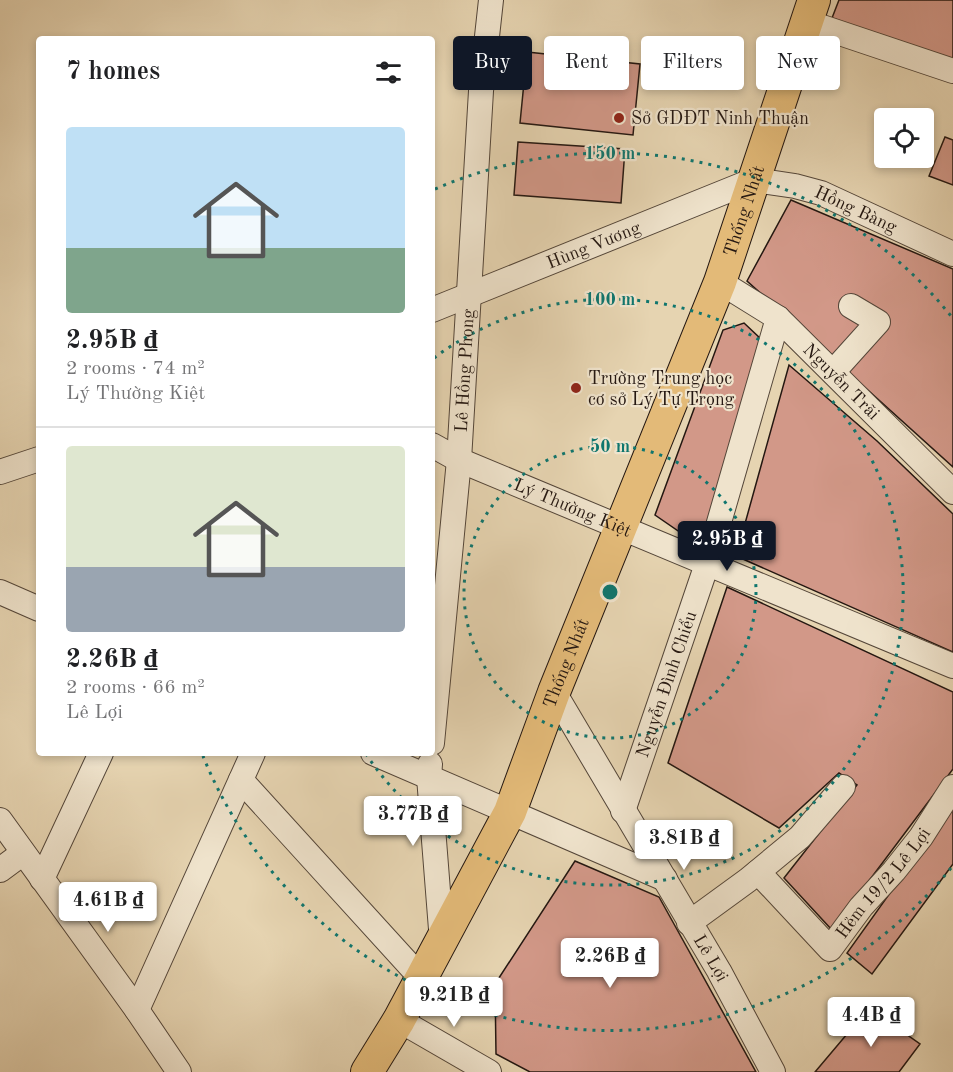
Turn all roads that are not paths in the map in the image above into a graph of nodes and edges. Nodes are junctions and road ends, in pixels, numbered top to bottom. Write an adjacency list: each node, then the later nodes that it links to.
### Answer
1 (491, 0): 7 (street, Lê Hồng Phong)
2 (811, 11): 3 (street); 4 (main road, Thống Nhất)
3 (953, 71)
4 (754, 180): 5 (street, Hồng Bàng); 6 (main road, Thống Nhất); 7 (street, Hùng Vương)
5 (953, 254)
6 (720, 282): 10 (street, Nguyễn Trãi); 17 (main road, Thống Nhất)
7 (468, 294): 9 (street, Hùng Vương); 14 (street, Lê Hồng Phong)
8 (851, 306): 11 (street)
9 (435, 309)
10 (778, 318): 11 (street, Nguyễn Trãi); 18 (street, Nguyễn Đình Chiểu)
11 (833, 372): 16 (street, Nguyễn Trãi)
12 (435, 447): 14 (street, Lý Thường Kiệt)
13 (36, 460): 15 (street)
14 (459, 460): 17 (street, Lý Thường Kiệt); 20 (street, Lê Hồng Phong)
15 (0, 472)
16 (953, 492)
17 (620, 527): 18 (street, Lý Thường Kiệt); 24 (main road, Thống Nhất)
18 (707, 564): 22 (street, Lý Thường Kiệt); 32 (street, Nguyễn Đình Chiểu)
19 (0, 592): 21 (street)
20 (439, 596): 23 (street, Lê Hồng Phong)
21 (36, 608)
22 (953, 666)
23 (435, 680)
24 (554, 692): 32 (street, Lê Lợi); 33 (main road, Thống Nhất)
25 (99, 756): 38 (street)
26 (252, 756): 29 (street)
27 (387, 756): 28 (street)
28 (430, 765): 33 (street); 41 (street)
29 (241, 780): 42 (street); 43 (street)
30 (843, 787): 37 (street)
31 (953, 787): 37 (street, Hẻm 19/2 Lê Lợi)
32 (623, 811): 39 (street, Lê Lợi)
33 (510, 812): 39 (street); 41 (main road, Thống Nhất)
34 (0, 820): 35 (street)
35 (23, 853): 36 (street); 38 (street)
36 (0, 870)
37 (758, 872): 40 (street)
38 (42, 879): 43 (street)
39 (664, 879): 40 (street, Lê Lợi)
40 (689, 923): 48 (street, Lê Lợi)
41 (442, 942): 42 (main road, Thống Nhất)
42 (422, 979): 44 (main road, Thống Nhất)
43 (137, 1010): 46 (street)
44 (399, 1020): 45 (street); 47 (main road, Thống Nhất)
45 (478, 1069)
46 (179, 1072)
47 (367, 1072)
48 (774, 1072)

